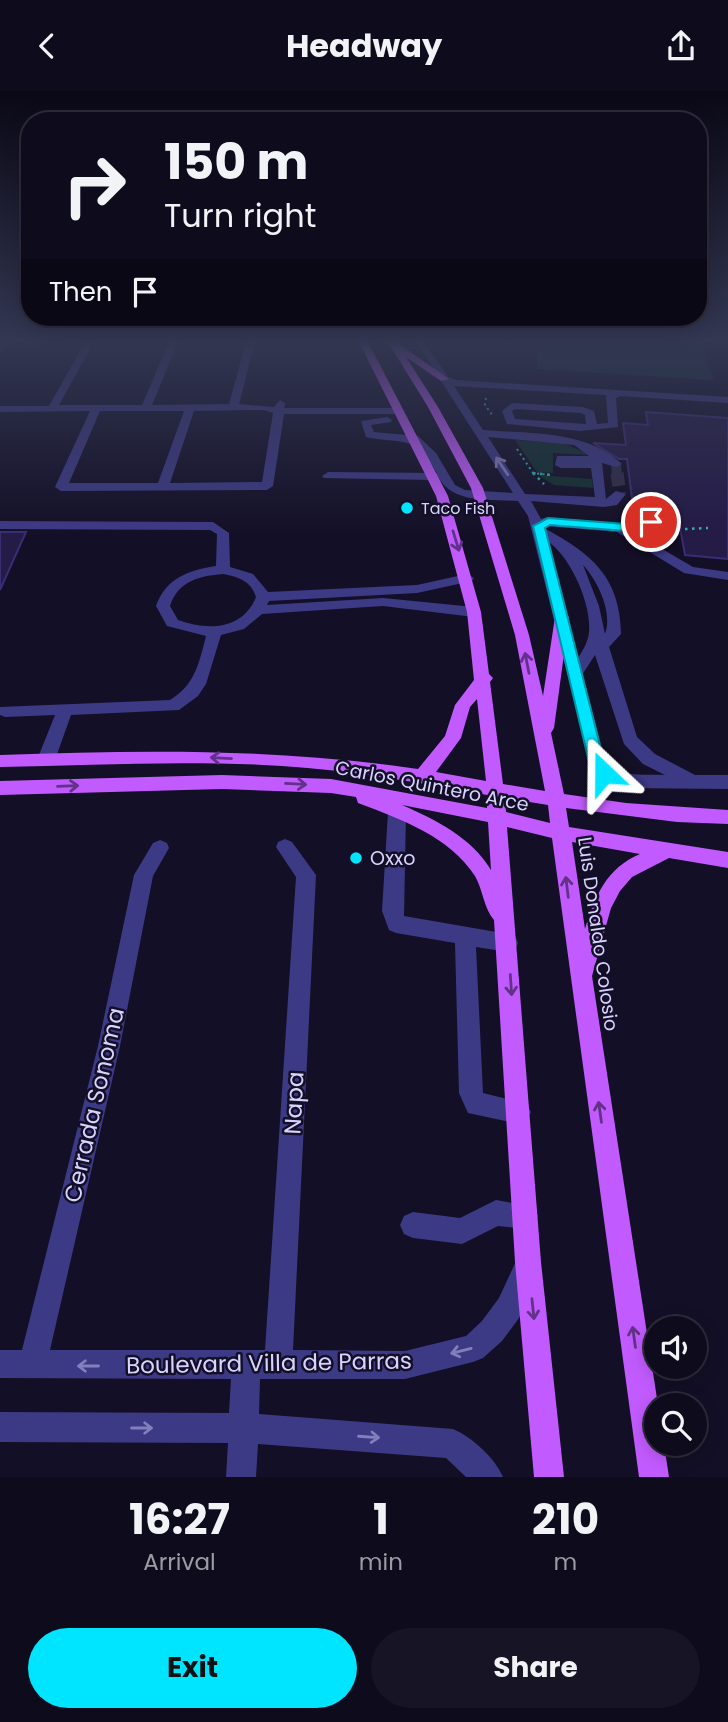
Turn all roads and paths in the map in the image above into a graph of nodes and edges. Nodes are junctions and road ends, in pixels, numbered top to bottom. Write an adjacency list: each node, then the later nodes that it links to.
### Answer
1 (280, 407): 9 (street); 15 (street); 24 (street)
2 (397, 407): 15 (main road)
3 (433, 407): 26 (main road, Luis Donaldo Colosio)
4 (511, 407): 16 (street)
5 (524, 407): 16 (street)
6 (612, 407): 16 (street)
7 (146, 408): 8 (street); 13 (street)
8 (190, 408): 9 (street); 24 (street)
9 (233, 408)
10 (464, 408): 17 (street)
11 (5, 409): 12 (street); 14 (street)
12 (52, 409): 13 (street)
13 (96, 409): 24 (street)
14 (0, 423)
15 (406, 423): 23 (main road); 26 (street)
16 (592, 427)
17 (481, 433): 19 (street); 27 (street, one-way to 17)
18 (609, 438): 19 (street)
19 (577, 442): 20 (street)
20 (592, 456): 21 (street); 28 (street)
21 (616, 464)
22 (328, 476): 23 (street)
23 (433, 476): 35 (main road, one-way to 35)
24 (163, 487)
25 (620, 494): 28 (street)
26 (479, 495): 27 (street); 46 (main road, Luis Donaldo Colosio, one-way to 26)
27 (523, 497): 28 (street); 31 (street)
28 (597, 502)
29 (0, 525): 33 (street)
30 (708, 528): 32 (path)
31 (539, 531): 34 (street); 39 (street); 41 (street)
32 (681, 534)
33 (223, 570): 37 (street); 40 (street)
34 (728, 576)
35 (467, 578): 36 (street); 38 (main road)
36 (382, 596): 37 (street); 38 (street)
37 (261, 604): 40 (street)
38 (474, 613): 43 (main road)
39 (562, 617): 42 (street); 46 (main road)
40 (214, 632): 44 (street)
41 (599, 639): 42 (street); 50 (street)
42 (575, 674): 50 (street)
43 (485, 678): 49 (main road); 53 (main road)
44 (65, 710): 45 (street); 47 (street)
45 (5, 711)
46 (543, 745): 55 (main road, Luis Donaldo Colosio)
47 (46, 760): 48 (main road, Carlos Quintero Arce); 49 (main road, Carlos Quintero Arce, one-way to 47)
48 (0, 761)
49 (423, 776): 53 (main road, Carlos Quintero Arce)
50 (698, 781): 51 (street)
51 (728, 782)
52 (331, 786): 54 (main road, Carlos Quintero Arce, one-way to 52); 56 (main road); 57 (main road, Carlos Quintero Arce)
53 (495, 787): 55 (main road, Carlos Quintero Arce); 57 (main road)
54 (0, 788)
55 (556, 800): 58 (main road, Carlos Quintero Arce); 59 (main road, Luis Donaldo Colosio)
56 (397, 811): 64 (street); 65 (main road)
57 (496, 817): 59 (main road, Carlos Quintero Arce); 65 (main road)
58 (728, 817)
59 (561, 833): 62 (main road, Carlos Quintero Arce); 66 (main road, Luis Donaldo Colosio, one-way to 59)
60 (285, 847): 73 (street, Napa)
61 (160, 848): 72 (street, Cerrada Sonoma)
62 (670, 850): 63 (main road, Carlos Quintero Arce); 66 (main road)
63 (728, 860)
64 (465, 936): 65 (street); 67 (street)
65 (508, 939): 67 (main road, one-way to 67)
66 (581, 980): 80 (main road, Luis Donaldo Colosio, one-way to 66)
67 (519, 1112): 68 (main road)
68 (525, 1216): 69 (street); 70 (main road)
69 (413, 1225)
70 (528, 1262): 73 (street, Boulevard Villa de Parras, one-way to 73); 79 (main road, one-way to 79)
71 (0, 1364): 72 (street, Boulevard Villa de Parras)
72 (32, 1365): 74 (street, Boulevard Villa de Parras, one-way to 72)
73 (278, 1366): 74 (street, Boulevard Villa de Parras)
74 (246, 1367): 76 (street)
75 (0, 1427): 76 (street, one-way to 76)
76 (243, 1428): 77 (street); 78 (street, one-way to 78)
77 (241, 1477)
78 (488, 1477)
79 (550, 1477)
80 (654, 1477)

